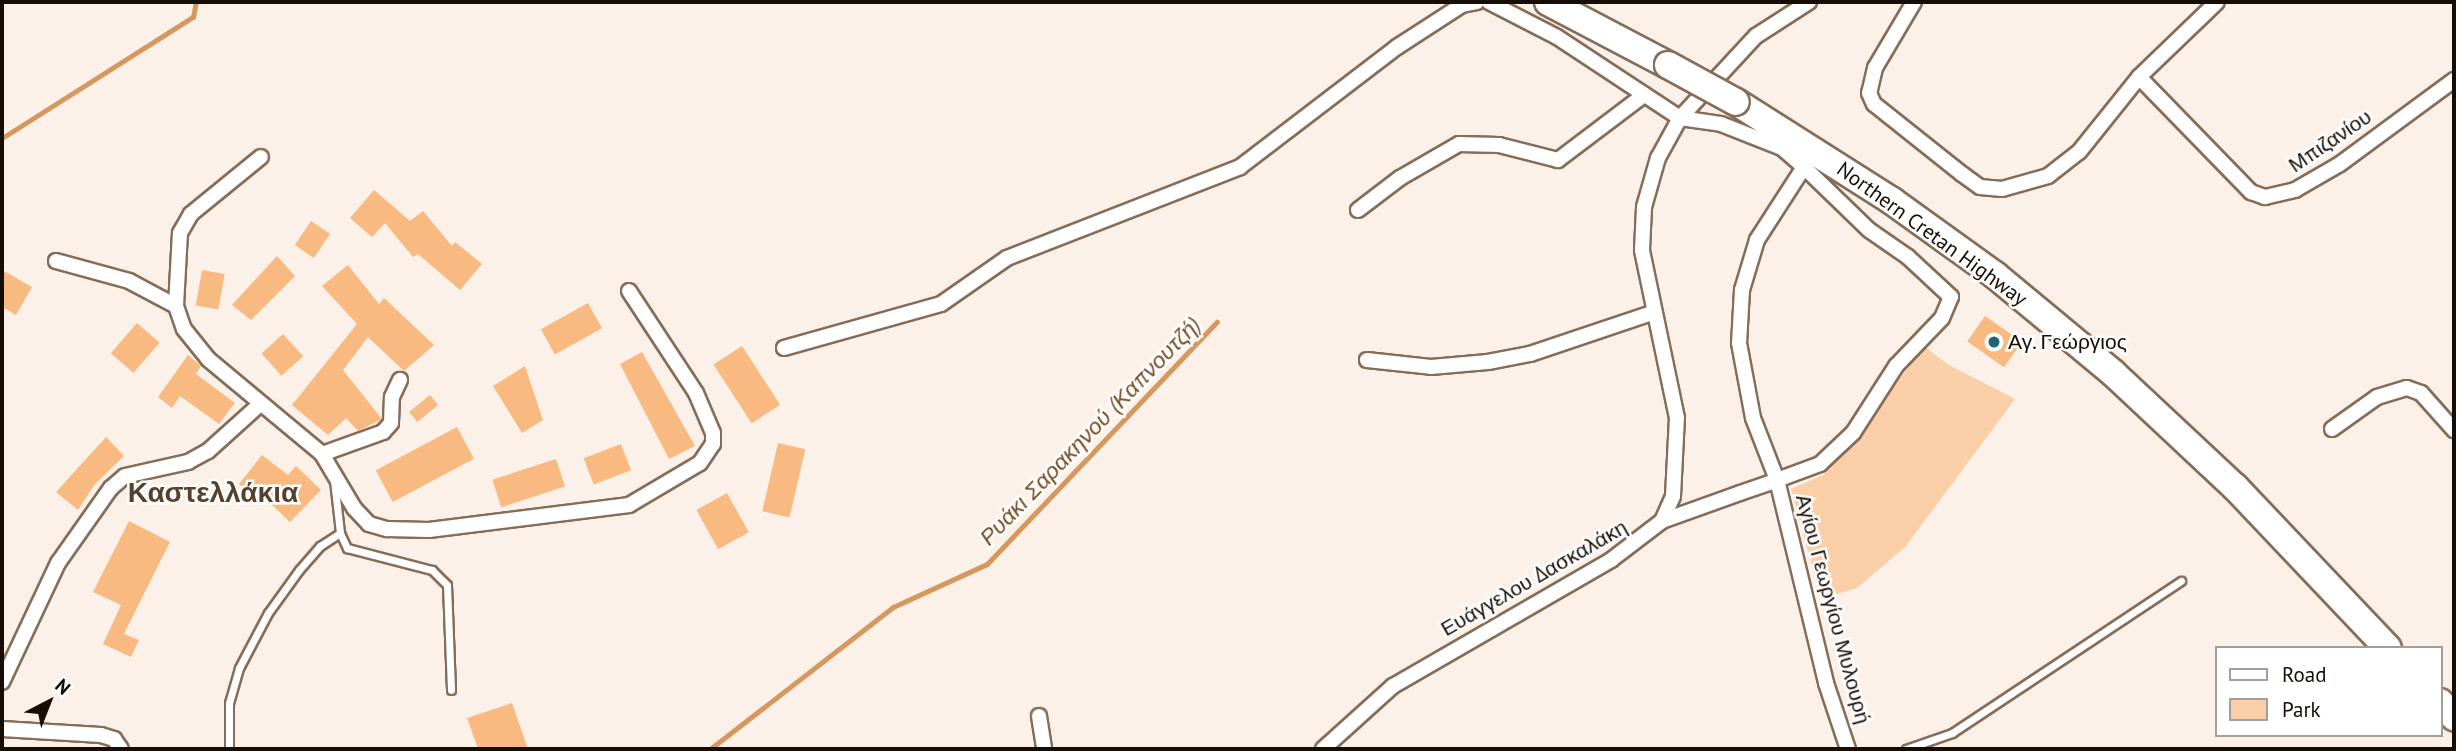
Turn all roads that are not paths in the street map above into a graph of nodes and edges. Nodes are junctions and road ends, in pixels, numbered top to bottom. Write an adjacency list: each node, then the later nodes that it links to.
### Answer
1 (1477, 2): 19 (street)
2 (1489, 2): 10 (street)
3 (1548, 2): 31 (highway, Northern Cretan Highway, bridge)
4 (1810, 2): 7 (street)
5 (1914, 2): 8 (street)
6 (2217, 2): 8 (street)
7 (1790, 7): 11 (street)
8 (2139, 77): 9 (street, Μπιζανίου)
9 (2454, 80)
10 (1644, 95): 11 (street); 14 (street)
11 (1680, 118): 13 (street); 18 (street)
12 (261, 157): 17 (street)
13 (1804, 167): 27 (street, Αγίου Γεωργίου Μυλουρή); 27 (street, Ευάγγελου Δασκαλάκη)
14 (1358, 210)
15 (55, 261): 17 (street)
16 (629, 291): 26 (street)
17 (176, 306): 22 (street)
18 (1653, 313): 20 (street); 28 (street)
19 (784, 348)
20 (1367, 360)
21 (400, 380): 25 (street)
22 (259, 405): 25 (street); 32 (street)
23 (2332, 429): 24 (street)
24 (2454, 430)
25 (322, 454): 26 (street)
26 (336, 476): 29 (lane)
27 (1777, 480): 28 (street, Ευάγγελου Δασκαλάκη); 42 (street, Αγίου Γεωργίου Μυλουρή)
28 (1662, 521): 41 (street, Ευάγγελου Δασκαλάκη)
29 (340, 533): 33 (lane); 39 (lane)
30 (2181, 581): 43 (lane)
31 (2386, 646)
32 (2, 682)
33 (451, 690)
34 (2442, 704): 36 (highway)
35 (1039, 716): 40 (street)
36 (2454, 717)
37 (2, 729): 38 (street)
38 (121, 749)
39 (229, 749)
40 (1044, 749)
41 (1323, 749)
42 (1848, 749)
43 (1906, 749)

